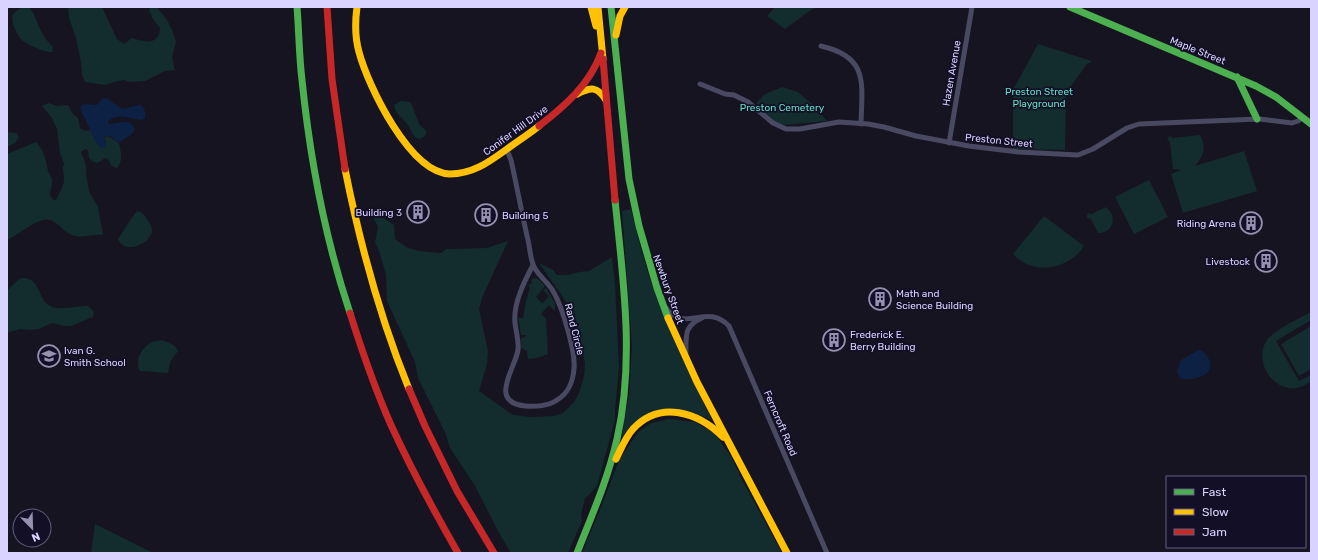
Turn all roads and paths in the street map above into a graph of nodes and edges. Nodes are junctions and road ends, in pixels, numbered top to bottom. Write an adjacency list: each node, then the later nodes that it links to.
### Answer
1 (297, 7): 28 (main road)
2 (328, 7): 30 (main road)
3 (357, 7): 22 (main road, Conifer Hill Drive)
4 (591, 7): 12 (main road)
5 (598, 7): 12 (main road)
6 (611, 7): 10 (main road, Newbury Street)
7 (625, 7): 10 (main road)
8 (972, 7): 21 (street, Hazen Avenue)
9 (1070, 7): 13 (main road, Maple Street)
10 (615, 46): 24 (main road, Newbury Street)
11 (821, 46): 19 (street)
12 (602, 49): 15 (main road, Conifer Hill Drive); 16 (main road)
13 (1237, 77): 17 (main road, Maple Street); 18 (main road)
14 (700, 84): 19 (street, Preston Street)
15 (575, 95): 16 (main road, Conifer Hill Drive); 22 (main road, Conifer Hill Drive)
16 (607, 100): 29 (main road)
17 (1302, 118): 18 (street, Preston Street); 20 (main road, Maple Street)
18 (1257, 119): 21 (street, Preston Street)
19 (862, 124): 21 (street, Preston Street)
20 (1311, 124)
21 (949, 143)
22 (507, 150): 23 (street)
23 (533, 265): 23 (street, Rand Circle)
24 (662, 303): 25 (street, Ferncroft Road); 26 (main road, Newbury Street)
25 (704, 317): 26 (street); 35 (street, Ferncroft Road)
26 (686, 357): 27 (main road, Newbury Street)
27 (736, 456): 29 (main road); 34 (main road, Newbury Street)
28 (419, 483): 31 (main road); 32 (main road)
29 (602, 492): 33 (main road)
30 (494, 552)
31 (452, 553)
32 (458, 553)
33 (576, 553)
34 (787, 553)
35 (827, 553)

